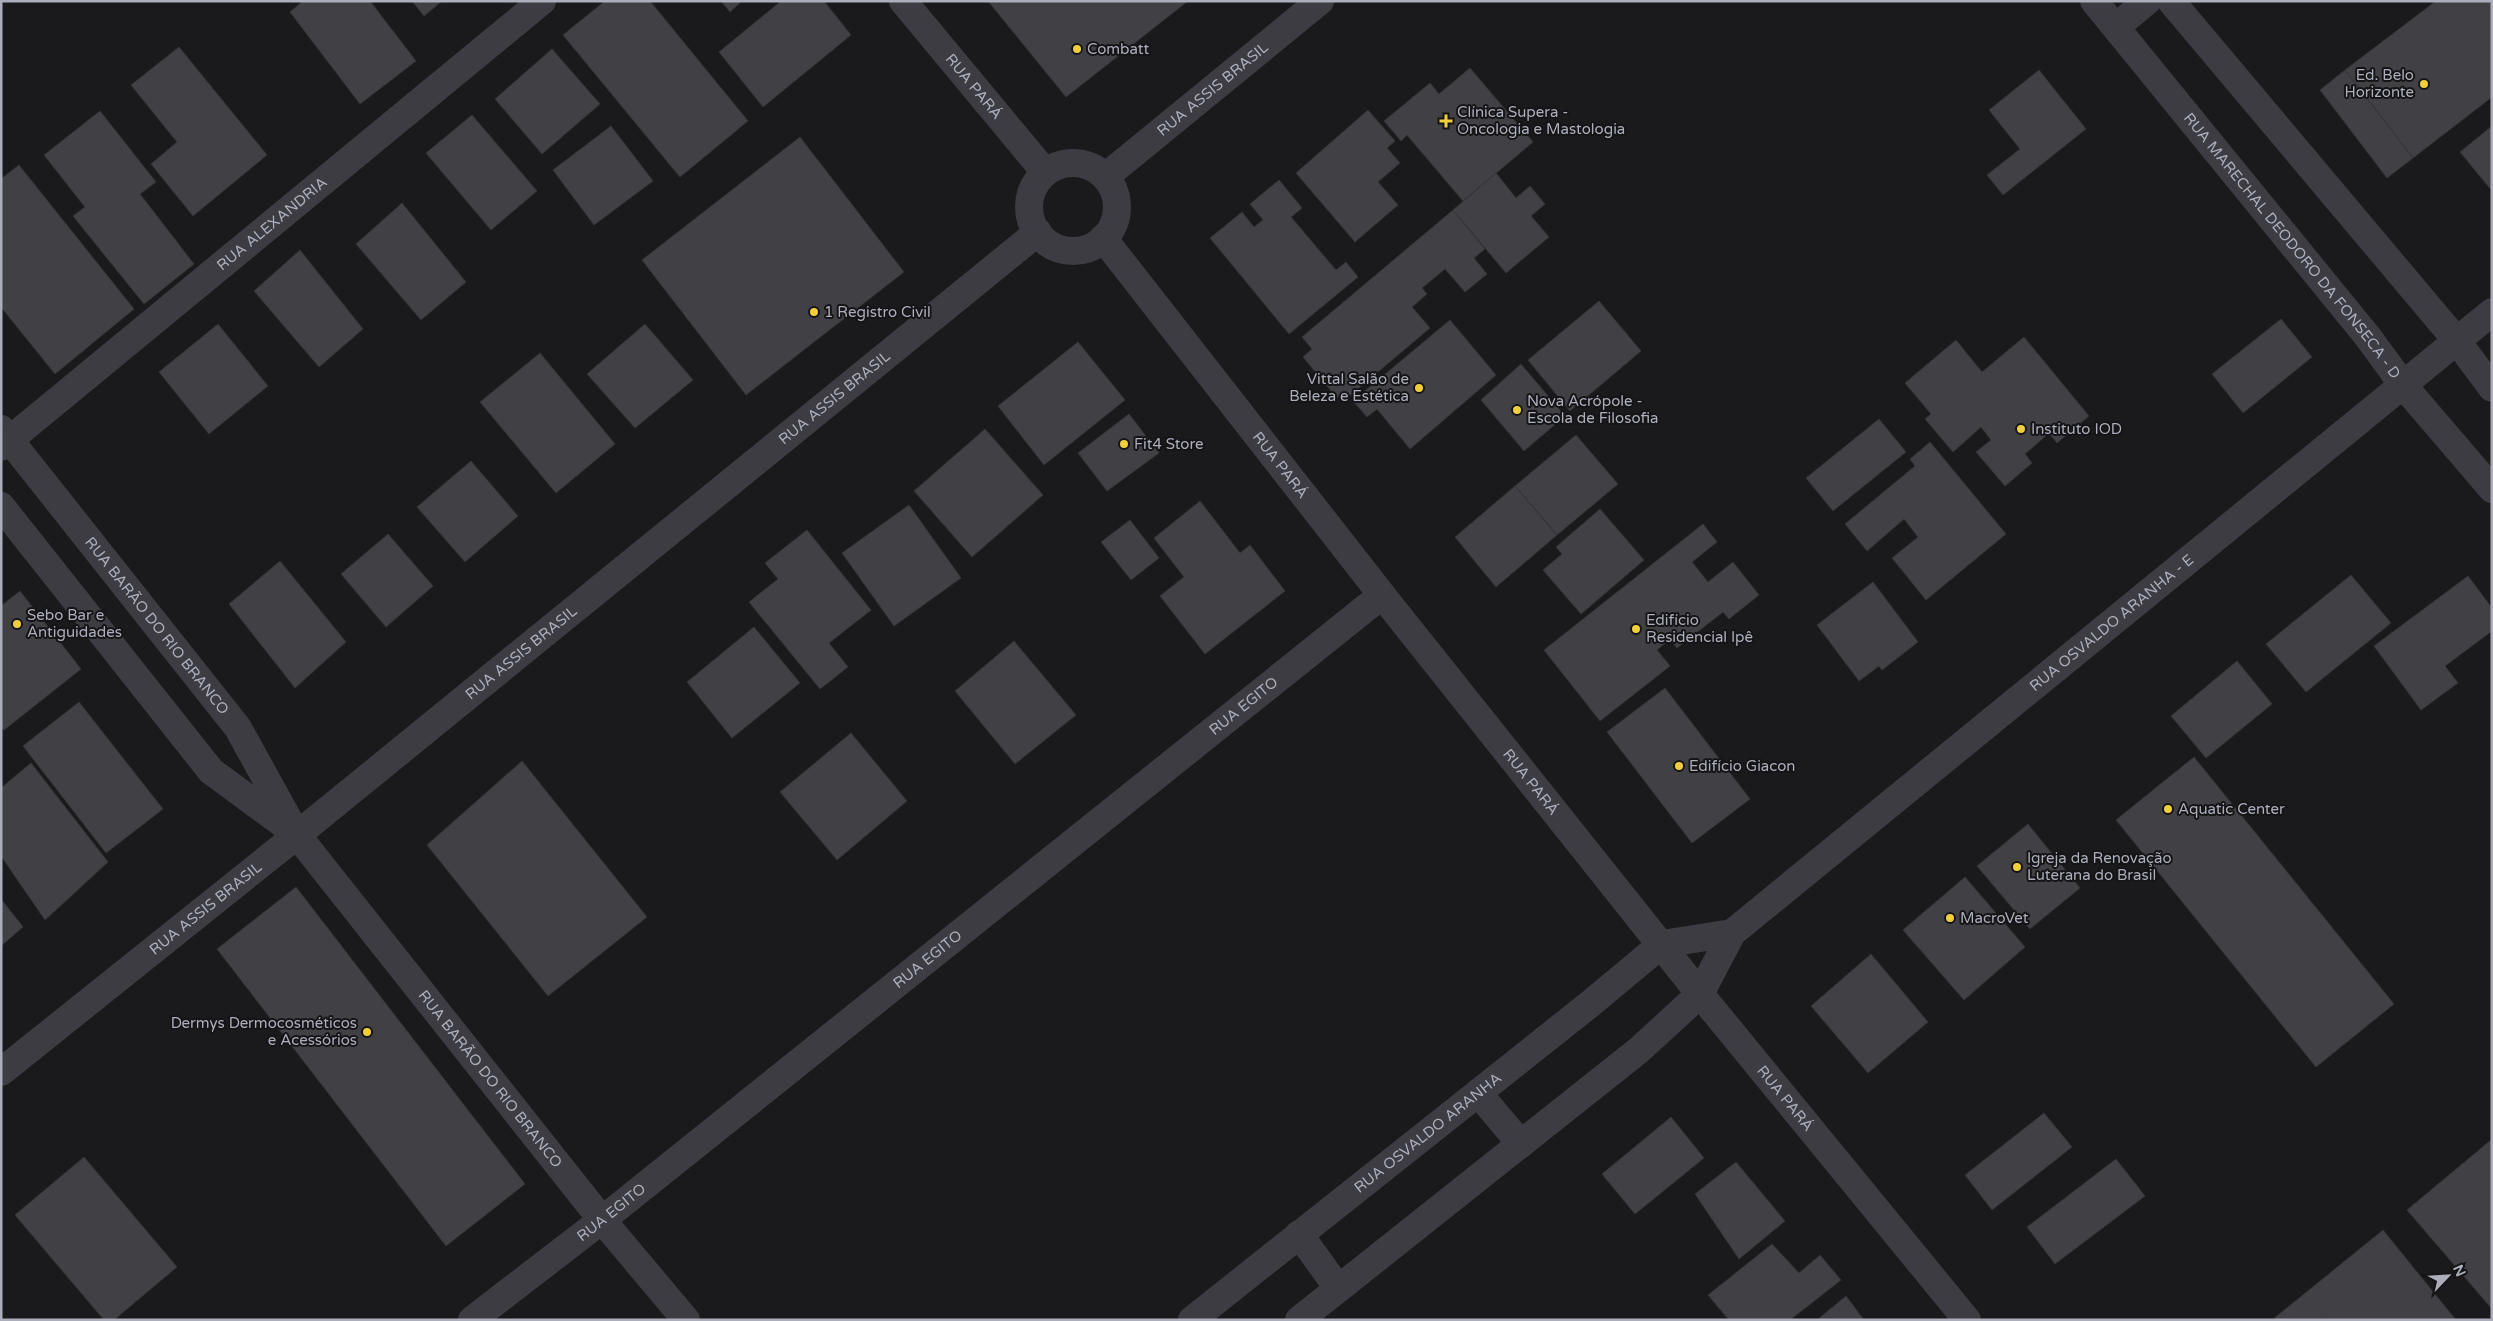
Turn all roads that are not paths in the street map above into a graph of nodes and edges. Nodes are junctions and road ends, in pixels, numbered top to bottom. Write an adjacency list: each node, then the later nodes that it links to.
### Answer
1 (542, 1): 16 (street, RUA ALEXANDRIA)
2 (903, 1): 8 (street, RUA PARÁ)
3 (1320, 1): 9 (street, RUA ASSIS BRASIL)
4 (2094, 1): 7 (street, RUA MARECHAL DEODORO DA FONSECA - D)
5 (2147, 1): 7 (street)
6 (2172, 1): 13 (street)
7 (2116, 27): 14 (street, RUA MARECHAL DEODORO DA FONSECA - D)
8 (1045, 172): 9 (street); 10 (street)
9 (1105, 177): 11 (street)
10 (1038, 232): 11 (street); 20 (street, RUA ASSIS BRASIL)
11 (1103, 238): 19 (street, RUA PARÁ)
12 (2492, 312): 13 (street, RUA OSVALDO ARANHA - E)
13 (2456, 341): 14 (street, RUA OSVALDO ARANHA - E); 15 (street)
14 (2404, 385): 17 (street, RUA MARECHAL DEODORO DA FONSECA - D); 21 (street, RUA OSVALDO ARANHA - E)
15 (2492, 388)
16 (4, 438): 20 (street, RUA BARÃO DO RIO BRANCO)
17 (2492, 490)
18 (1, 506): 20 (street, RUA BARÃO DO RIO BRANCO)
19 (1382, 595): 22 (street, RUA PARÁ); 27 (street, RUA EGITO)
20 (297, 835): 24 (street, RUA ASSIS BRASIL); 27 (street, RUA BARÃO DO RIO BRANCO)
21 (1732, 933): 22 (street); 23 (street, RUA OSVALDO ARANHA - E)
22 (1662, 944): 23 (street, RUA PARÁ); 25 (street, RUA OSVALDO ARANHA)
23 (1700, 994): 26 (street); 34 (street, RUA PARÁ)
24 (1, 1072)
25 (1478, 1092): 26 (street); 28 (street, RUA OSVALDO ARANHA)
26 (1521, 1144): 29 (street)
27 (602, 1220): 30 (street, RUA EGITO); 31 (street, RUA BARÃO DO RIO BRANCO)
28 (1299, 1234): 29 (street); 32 (street, RUA OSVALDO ARANHA)
29 (1338, 1288): 33 (street)
30 (472, 1320)
31 (686, 1320)
32 (1192, 1320)
33 (1299, 1320)
34 (1967, 1320)

